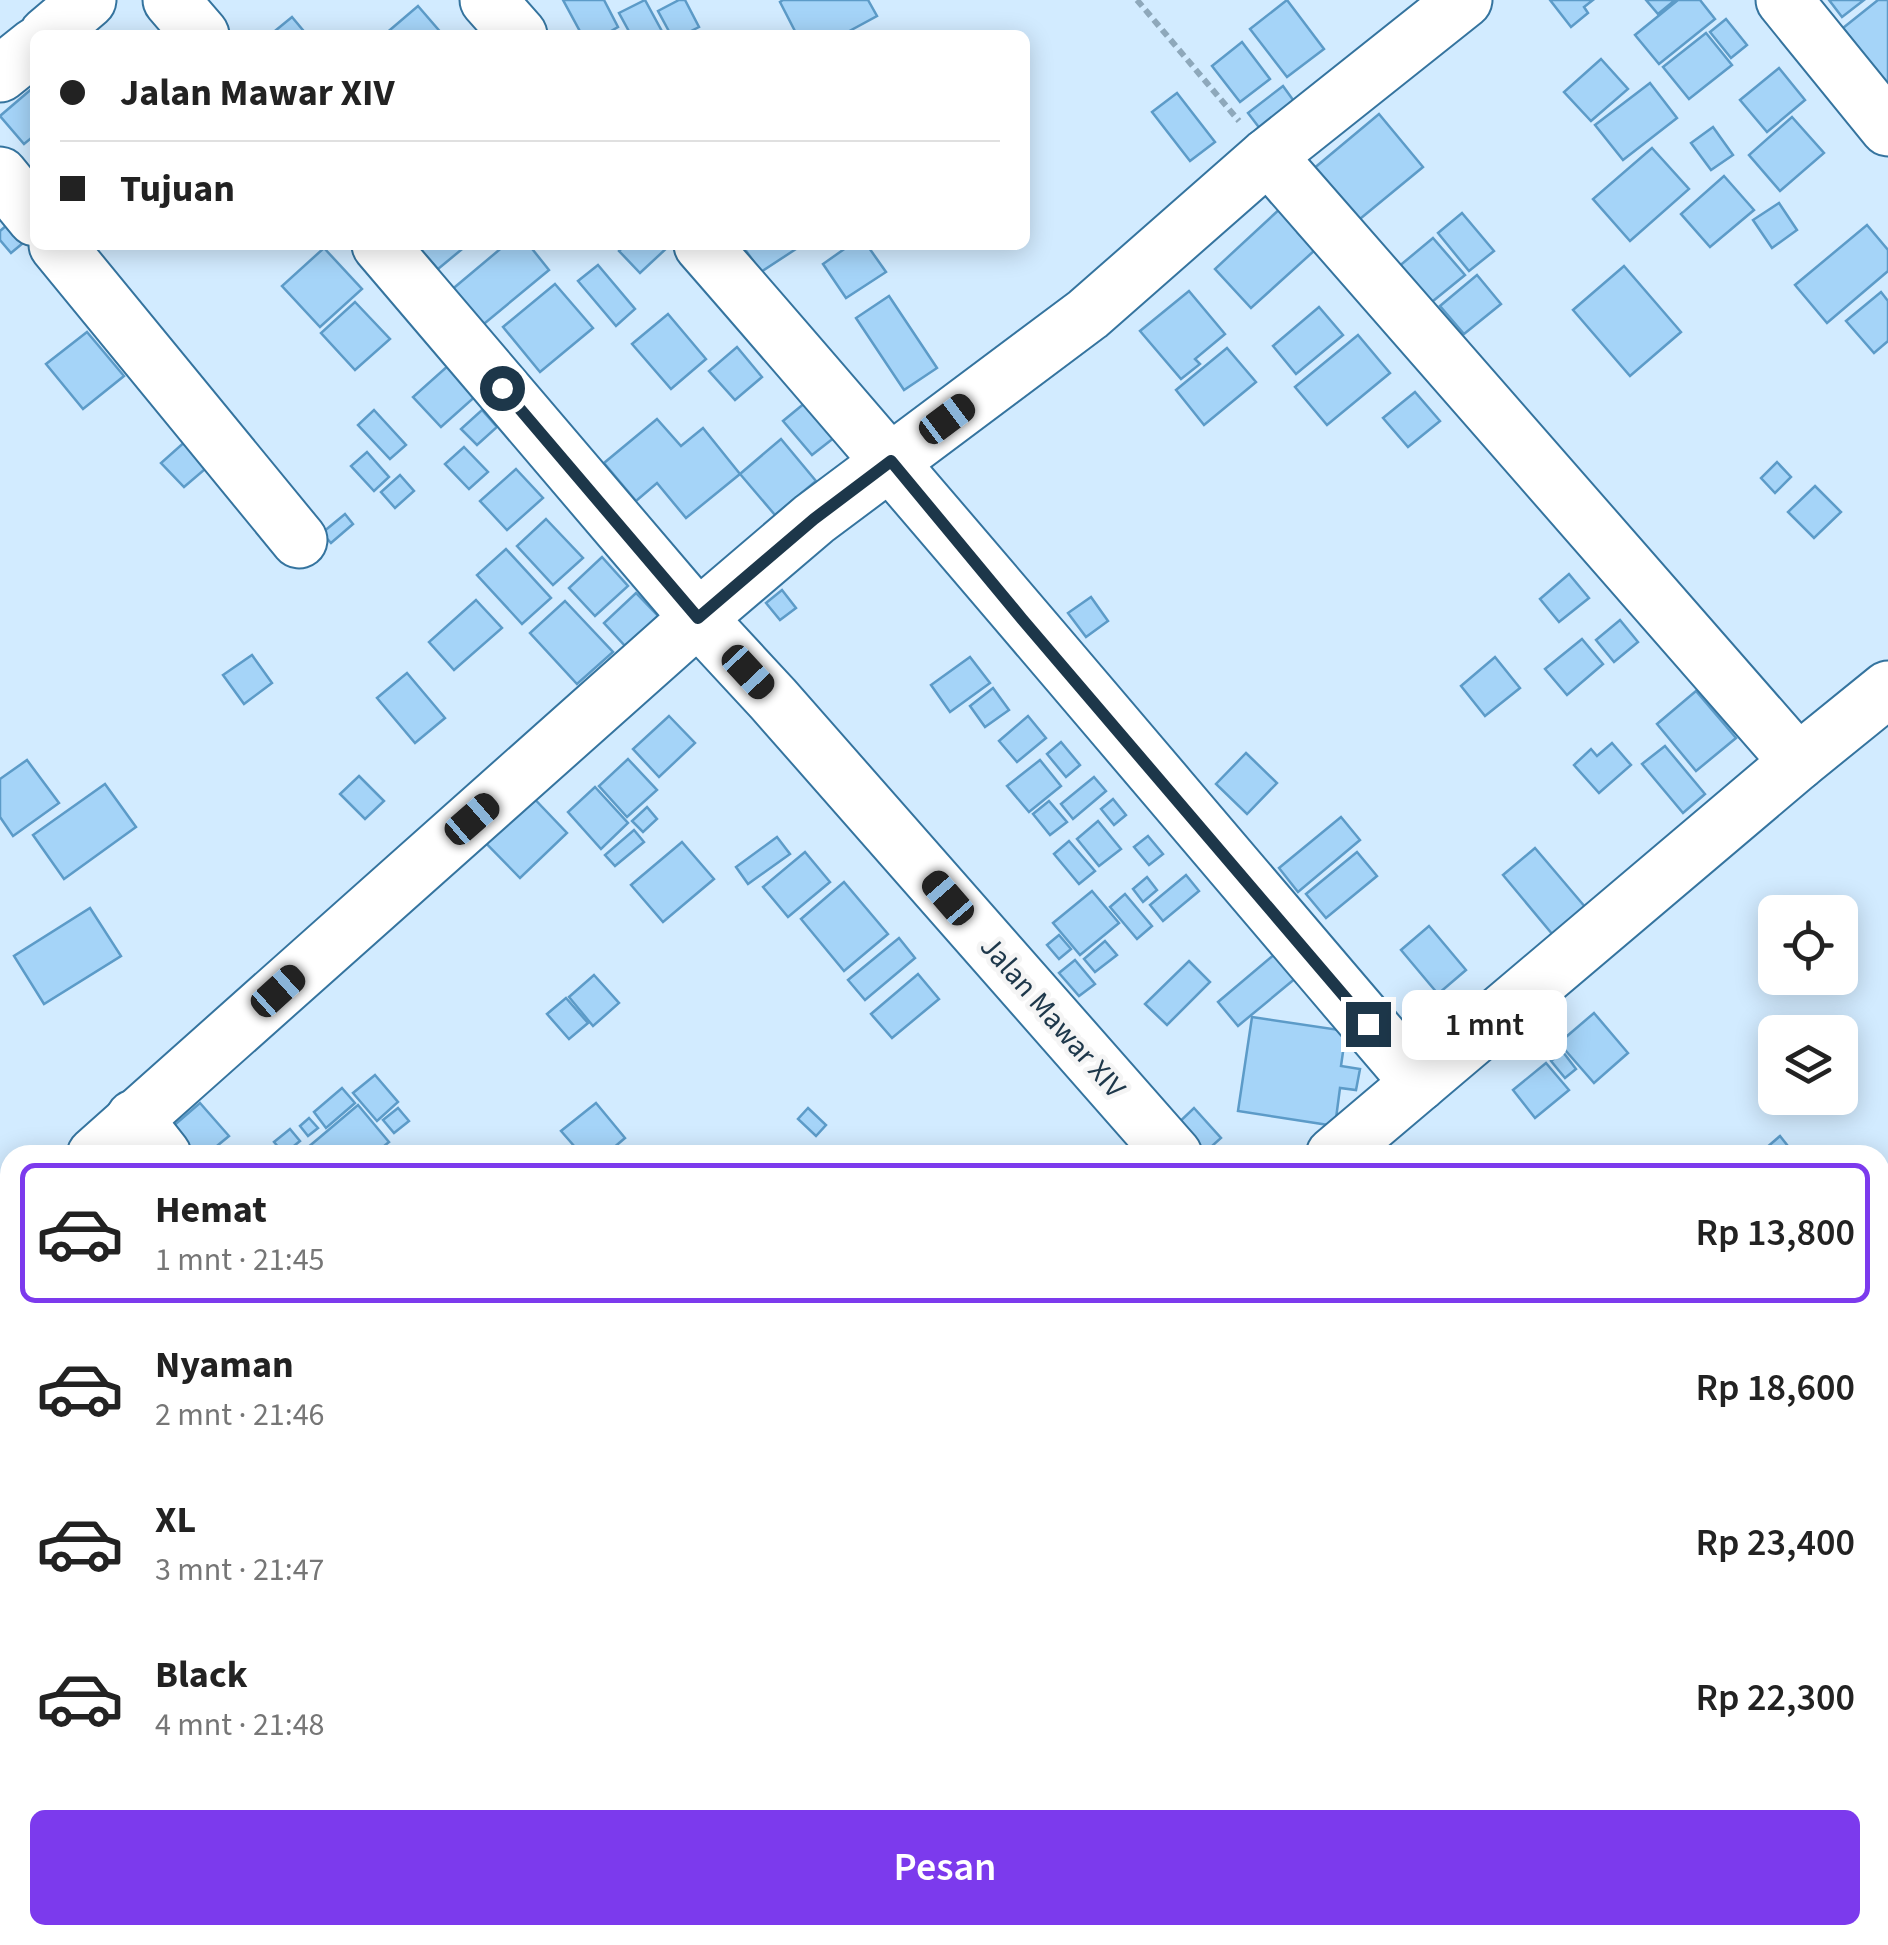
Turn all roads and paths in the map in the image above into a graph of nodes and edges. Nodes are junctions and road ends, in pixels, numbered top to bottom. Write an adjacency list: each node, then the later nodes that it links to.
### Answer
1 (171, 0): 6 (street)
2 (488, 0): 7 (street)
3 (1137, 0): 9 (path)
4 (1784, 0): 8 (street)
5 (1461, 1): 9 (street)
6 (197, 30)
7 (515, 30)
8 (1888, 128)
9 (1268, 156): 15 (street); 19 (street)
10 (0, 176): 11 (street)
11 (30, 212)
12 (61, 250): 16 (street)
13 (384, 250): 17 (street, Jalan Mawar XIV)
14 (706, 250): 15 (street)
15 (891, 461): 17 (street); 20 (street)
16 (299, 540)
17 (698, 618): 21 (street); 23 (street, Jalan Mawar XIV)
18 (1888, 689): 19 (street)
19 (1798, 762): 20 (street)
20 (1418, 1083): 24 (street)
21 (149, 1137): 22 (street)
22 (125, 1145)
23 (1165, 1145)
24 (1346, 1145)

